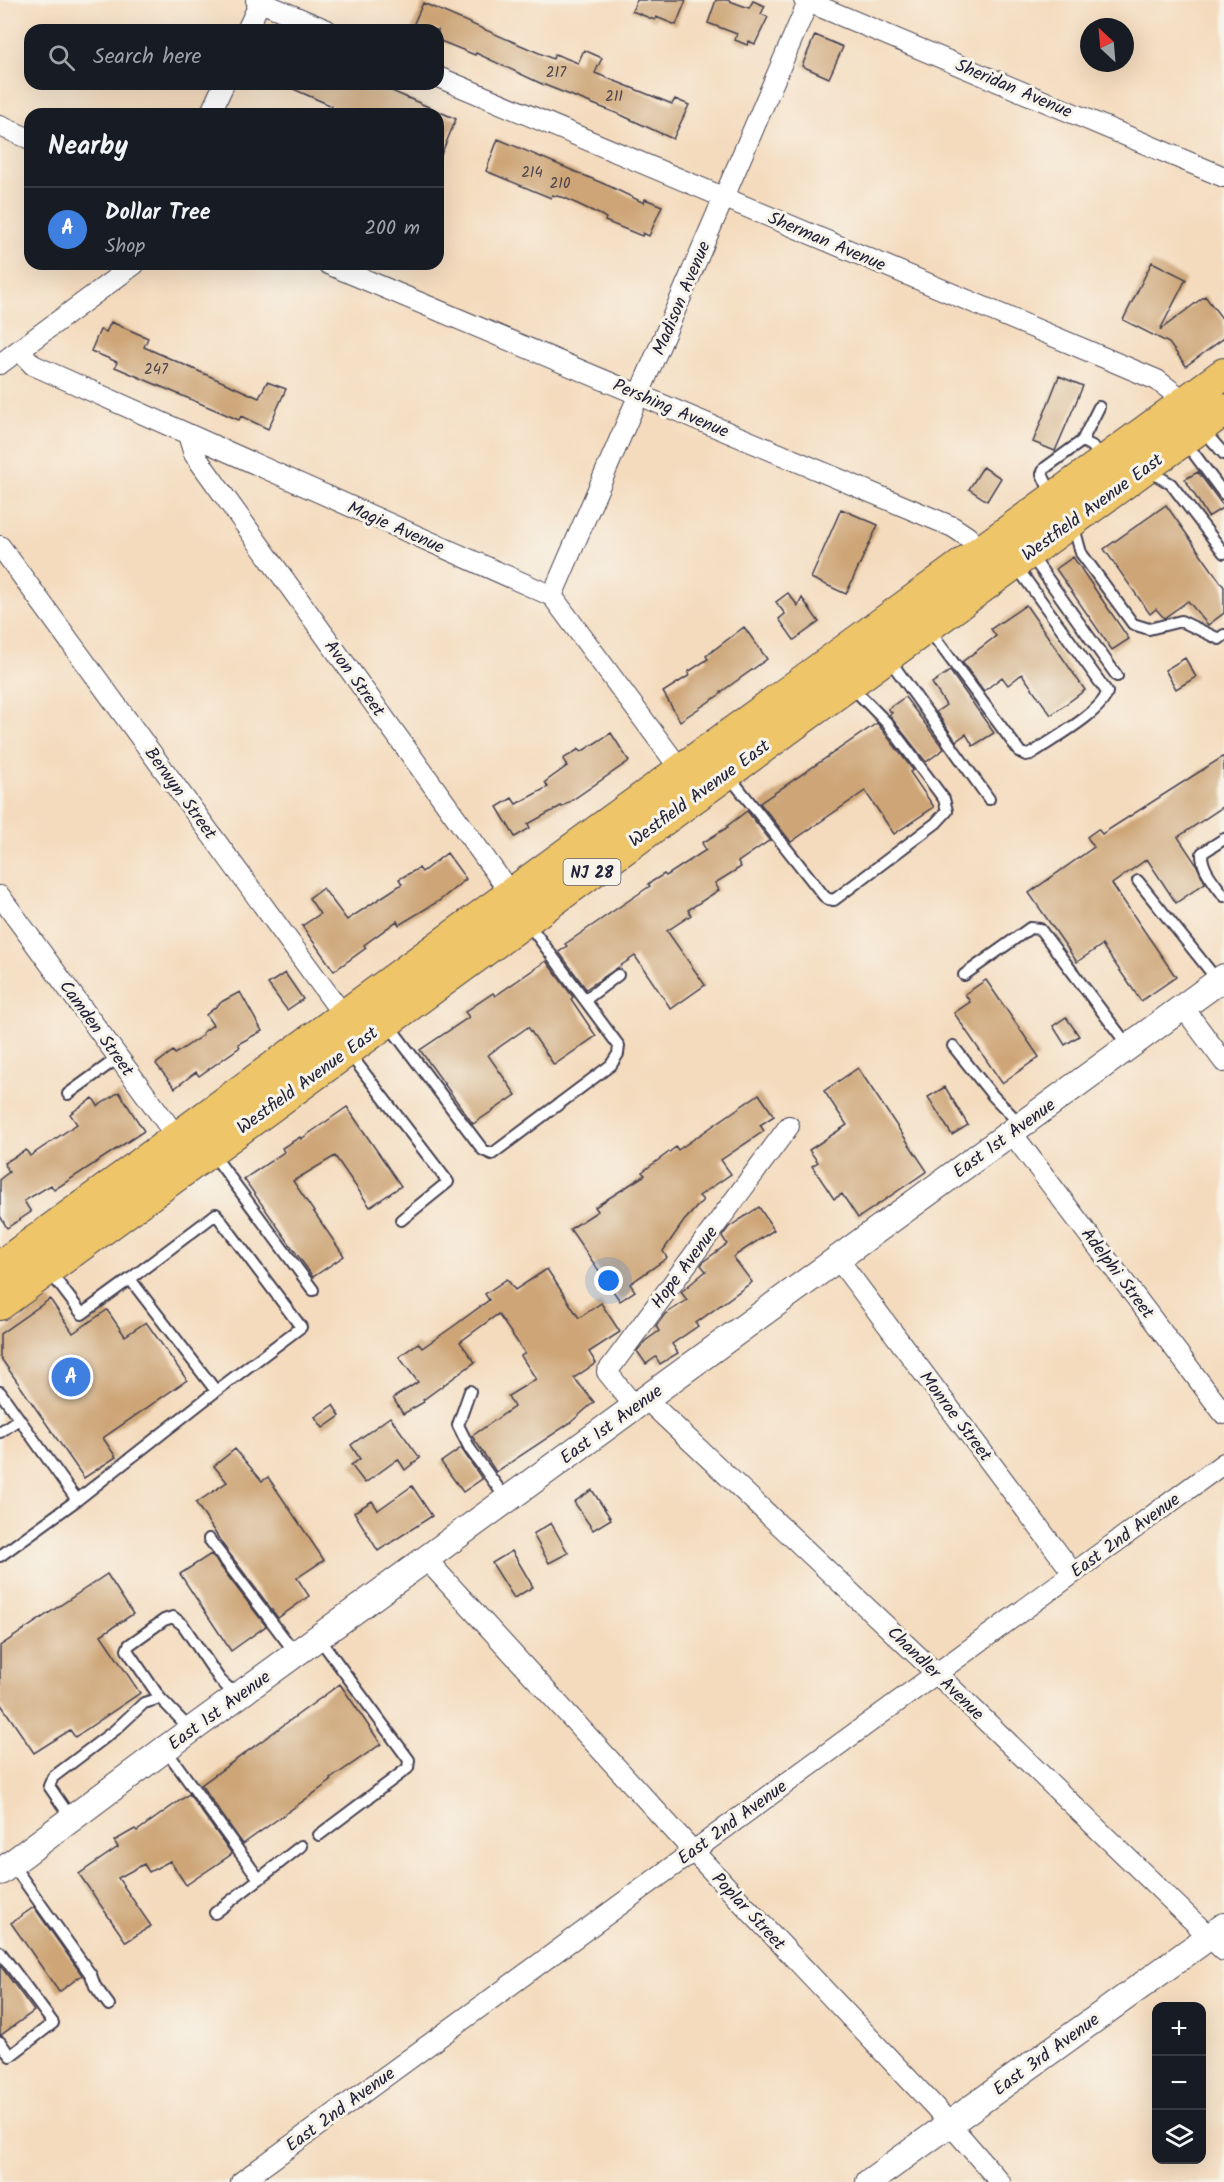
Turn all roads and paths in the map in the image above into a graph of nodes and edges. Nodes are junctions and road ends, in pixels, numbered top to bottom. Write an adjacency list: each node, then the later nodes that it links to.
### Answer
1 (259, 0): 3 (street); 4 (street)
2 (808, 1): 10 (street, Sheridan Avenue); 11 (street, Madison Avenue)
3 (249, 24)
4 (313, 24)
5 (444, 80): 11 (street, Sherman Avenue)
6 (221, 90): 7 (street)
7 (213, 108)
8 (0, 126): 9 (street)
9 (24, 136)
10 (1224, 177)
11 (724, 198): 17 (street, Madison Avenue); 19 (street, Sherman Avenue)
12 (127, 270): 14 (street)
13 (342, 270): 17 (street, Pershing Avenue)
14 (19, 350): 15 (street); 20 (street, Magie Avenue)
15 (0, 364)
16 (1224, 374): 19 (main road, Westfield Avenue East / NJ 28)
17 (639, 395): 28 (street, Pershing Avenue); 29 (street, Madison Avenue)
18 (1099, 407): 21 (lane)
19 (1198, 420): 21 (main road, Westfield Avenue East / NJ 28); 22 (lane); 23 (main road, Westfield Avenue East / NJ 28); 24 (lane)
20 (188, 435): 29 (street, Magie Avenue); 42 (street, Avon Street)
21 (1094, 451): 25 (main road, Westfield Avenue East / NJ 28)
22 (1224, 454)
23 (1146, 468): 25 (main road, Westfield Avenue East / NJ 28); 27 (lane)
24 (1224, 494)
25 (1063, 510): 28 (main road, Westfield Avenue East / NJ 28); 28 (main road, Westfield Avenue East / NJ 28); 31 (lane)
26 (0, 546): 49 (street, Berwyn Street)
27 (1224, 553)
28 (1006, 561): 30 (main road, Westfield Avenue East / NJ 28); 30 (lane); 33 (main road, Westfield Avenue East / NJ 28); 34 (lane)
29 (552, 596): 36 (street, Magie Avenue)
30 (927, 627): 32 (main road, Westfield Avenue East / NJ 28)
31 (1224, 635)
32 (888, 656): 33 (main road, Westfield Avenue East / NJ 28); 37 (lane)
33 (841, 672): 35 (main road, Westfield Avenue East / NJ 28); 35 (lane); 36 (main road, Westfield Avenue East / NJ 28)
34 (1117, 676)
35 (727, 773): 36 (main road, Westfield Avenue East / NJ 28)
36 (690, 782): 42 (main road, Westfield Avenue East / NJ 28)
37 (989, 799)
38 (1224, 839): 41 (lane)
39 (1138, 881): 45 (lane)
40 (0, 896): 52 (street, Camden Street)
41 (1224, 896)
42 (522, 910): 46 (lane); 48 (main road, Westfield Avenue East / NJ 28); 49 (main road, Westfield Avenue East / NJ 28)
43 (618, 975): 46 (lane)
44 (964, 975): 51 (lane)
45 (1221, 979): 47 (street, East 1st Avenue)
46 (585, 1000): 48 (lane)
47 (1183, 1007): 51 (street, East 1st Avenue); 53 (street)
48 (386, 1022): 49 (main road, Westfield Avenue East / NJ 28)
49 (351, 1035): 57 (main road, Westfield Avenue East / NJ 28); 58 (lane)
50 (953, 1046): 56 (lane)
51 (1129, 1047): 56 (street, East 1st Avenue)
52 (119, 1057): 54 (lane); 57 (street, Camden Street)
53 (1224, 1062)
54 (68, 1094)
55 (789, 1126): 67 (street, Hope Avenue)
56 (1016, 1129): 59 (street, East 1st Avenue); 68 (street, Adelphi Street)
57 (194, 1150): 60 (main road, Westfield Avenue East / NJ 28); 62 (lane)
58 (401, 1220)
59 (838, 1259): 67 (street, East 1st Avenue); 77 (street, Monroe Street)
60 (17, 1265): 61 (lane); 63 (main road, Westfield Avenue East / NJ 28)
61 (130, 1279): 64 (lane); 64 (lane)
62 (313, 1290)
63 (0, 1304)
64 (216, 1391): 72 (lane)
65 (470, 1391): 73 (lane)
66 (0, 1392): 69 (lane)
67 (640, 1403): 73 (street, East 1st Avenue); 80 (street, Chandler Avenue)
68 (1224, 1414)
69 (19, 1419): 70 (lane); 72 (lane)
70 (0, 1432)
71 (1224, 1463): 77 (street, East 2nd Avenue)
72 (77, 1500): 75 (lane)
73 (507, 1500): 76 (street, East 1st Avenue)
74 (209, 1539): 79 (lane)
75 (0, 1556)
76 (426, 1559): 78 (street, East 1st Avenue); 88 (street, Poplar Street)
77 (1073, 1573): 80 (street, East 2nd Avenue)
78 (318, 1638): 79 (street, East 1st Avenue); 86 (lane)
79 (296, 1654): 81 (street, East 1st Avenue)
80 (936, 1673): 88 (street, East 2nd Avenue); 92 (street, Chandler Avenue)
81 (237, 1697): 82 (lane); 83 (street, East 1st Avenue)
82 (160, 1698): 83 (lane); 85 (lane)
83 (191, 1731): 84 (street, East 1st Avenue)
84 (165, 1749): 85 (street, East 1st Avenue); 90 (lane)
85 (71, 1819): 89 (street, East 1st Avenue)
86 (319, 1835)
87 (301, 1846): 90 (lane)
88 (693, 1851): 96 (street, Poplar Street); 97 (street, East 2nd Avenue)
89 (6, 1868): 94 (lane)
90 (259, 1880): 91 (lane)
91 (215, 1913)
92 (1219, 1938): 96 (street, East 3rd Avenue)
93 (0, 1952): 95 (lane)
94 (109, 2005)
95 (0, 2042)
96 (949, 2123): 98 (street, East 3rd Avenue); 99 (street, Poplar Street)
97 (241, 2182)
98 (869, 2182)
99 (1000, 2182)

